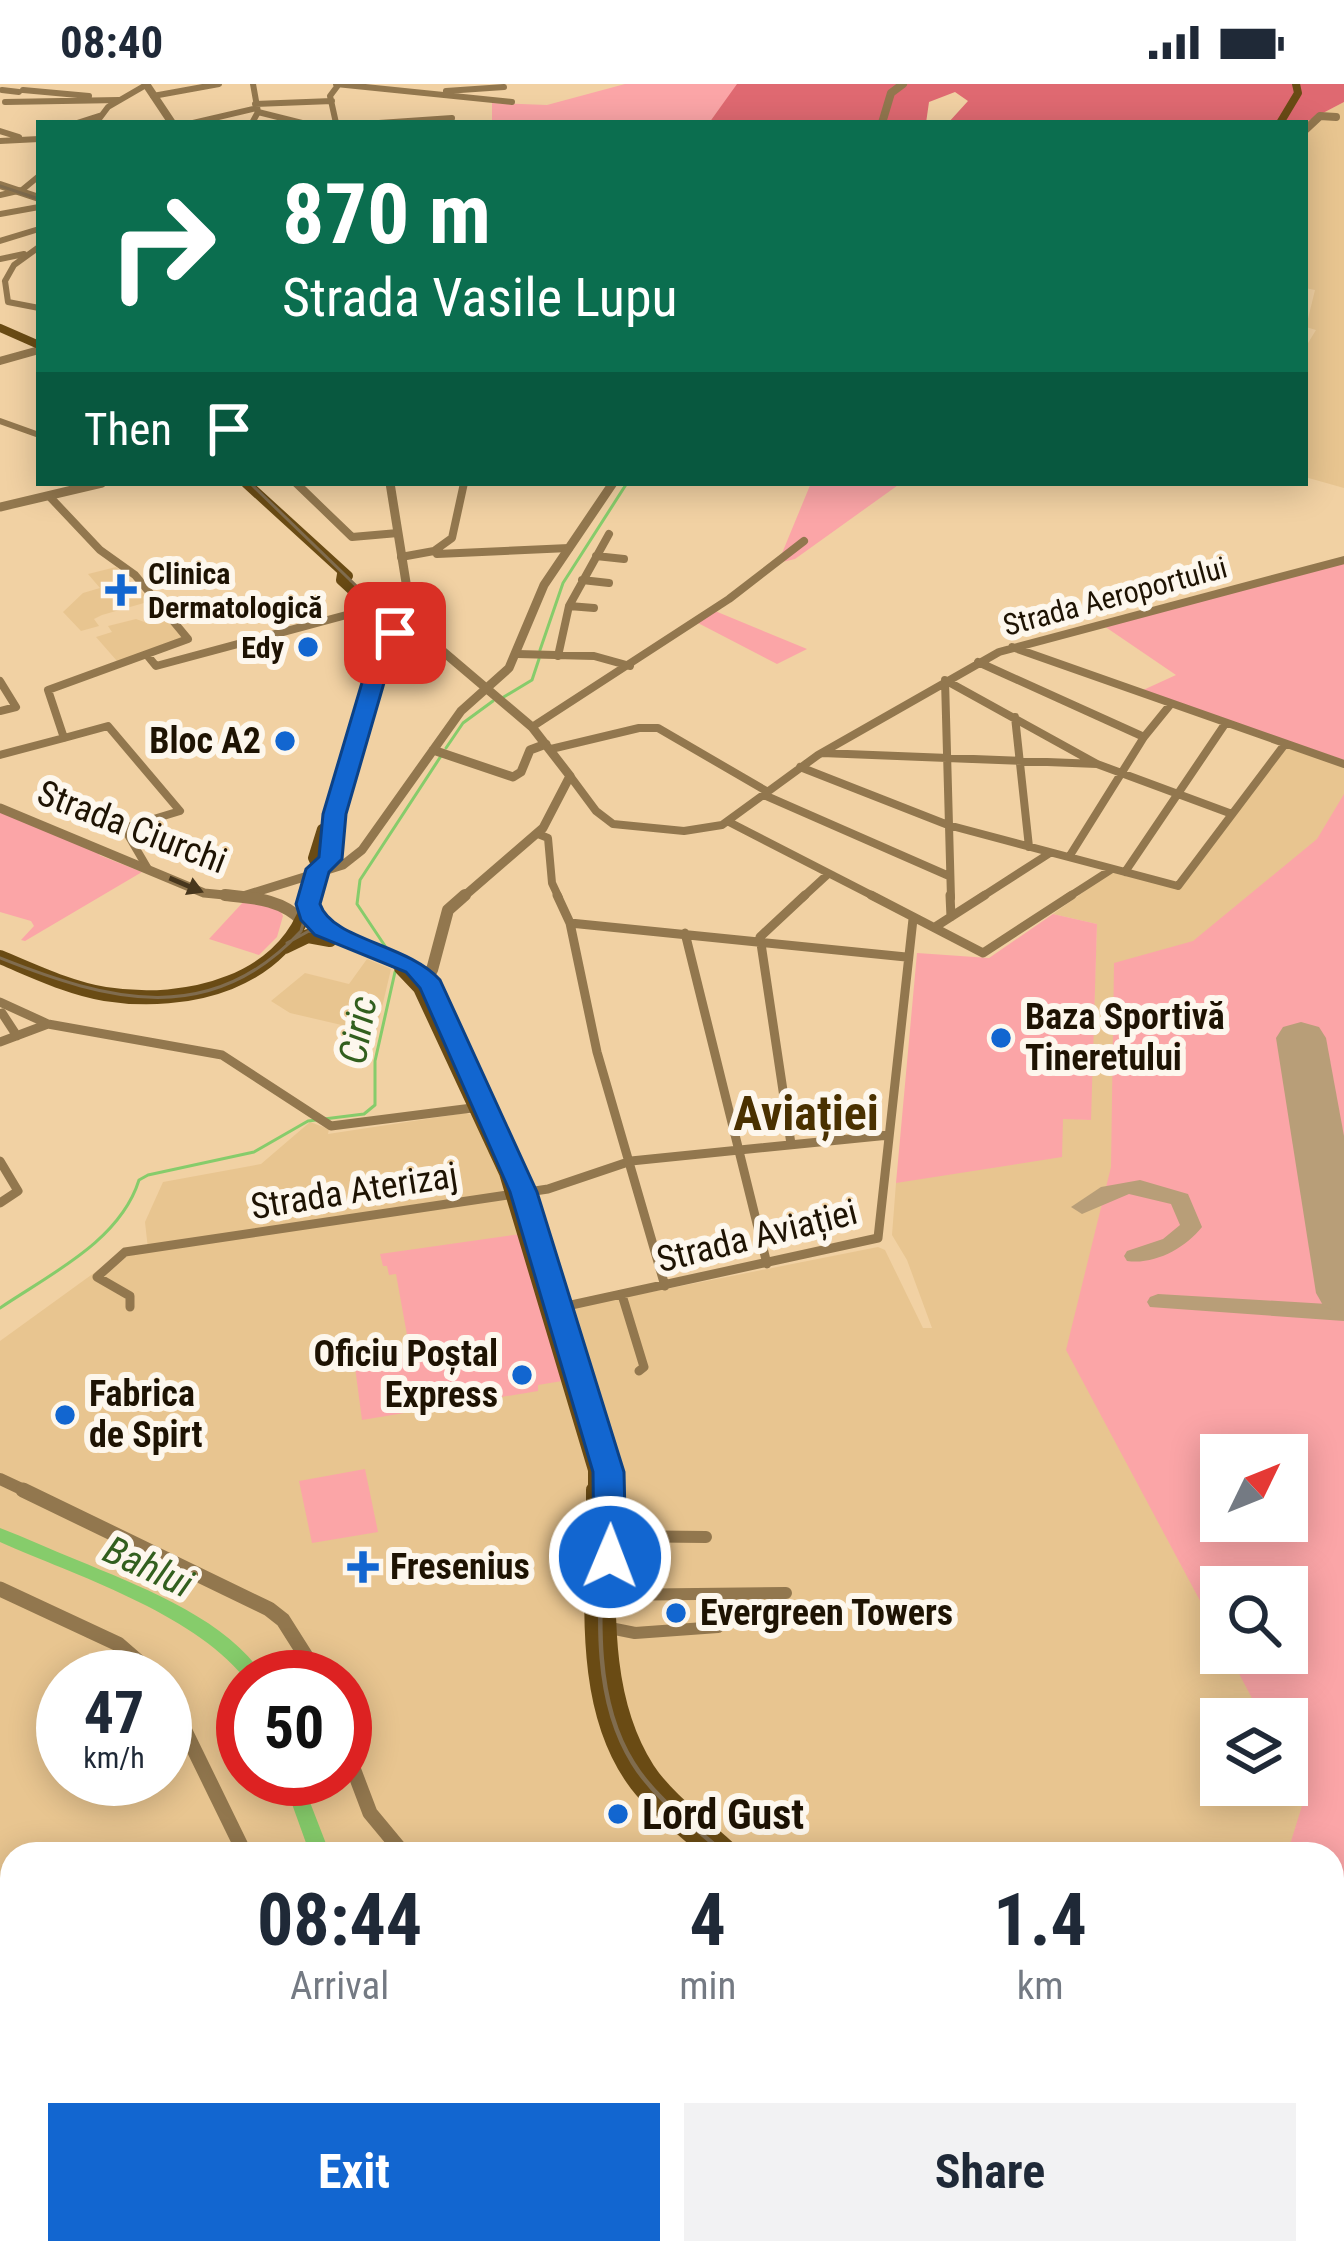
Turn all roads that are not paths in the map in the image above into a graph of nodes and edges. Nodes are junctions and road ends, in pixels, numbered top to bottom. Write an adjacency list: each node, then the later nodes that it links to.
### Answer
1 (12, 84): 10 (street)
2 (146, 84): 11 (street); 13 (street)
3 (219, 84): 11 (street)
4 (254, 84): 16 (street)
5 (338, 84): 14 (street); 17 (street)
6 (459, 84): 17 (street)
7 (903, 84): 28 (street)
8 (1295, 84): 29 (main road)
9 (503, 86): 17 (street); 17 (street)
10 (1, 91): 12 (street)
11 (153, 96): 22 (street)
12 (94, 99): 13 (street); 15 (street)
13 (119, 100): 18 (street)
14 (332, 101): 16 (street); 26 (street)
15 (5, 102)
16 (256, 108): 23 (street); 24 (street); 25 (street)
17 (449, 108): 27 (street)
18 (102, 115): 20 (street); 21 (street)
19 (1336, 117): 30 (street)
20 (86, 120)
21 (98, 120)
22 (170, 120)
23 (206, 120)
24 (253, 120)
25 (293, 120)
26 (336, 120)
27 (393, 120)
28 (883, 120)
29 (1282, 120)
30 (1308, 127)
31 (0, 131): 32 (street)
32 (22, 139): 33 (street); 34 (street)
33 (36, 139)
34 (0, 141)
35 (36, 178): 37 (street)
36 (0, 185): 37 (street)
37 (18, 192): 38 (street); 39 (street)
38 (0, 195)
39 (36, 201)
40 (36, 203): 41 (street)
41 (0, 214)
42 (36, 230): 43 (street)
43 (0, 241)
44 (36, 249): 45 (street)
45 (26, 254): 46 (street); 47 (street)
46 (0, 259)
47 (2, 281): 48 (street)
48 (36, 307)
49 (0, 328): 50 (main road)
50 (36, 346)
51 (36, 349): 52 (street)
52 (0, 361)
53 (0, 422): 55 (street)
54 (36, 425): 55 (street)
55 (26, 430): 56 (street)
56 (36, 433)
57 (90, 486): 63 (street)
58 (251, 486): 77 (main road)
59 (299, 486): 65 (street)
60 (390, 486): 65 (street)
61 (464, 486): 69 (street)
62 (609, 486): 68 (street)
63 (49, 496): 64 (street); 81 (street)
64 (0, 507)
65 (398, 532): 71 (street)
66 (609, 534): 70 (street)
67 (804, 541): 84 (street)
68 (569, 548): 69 (street); 80 (street)
69 (437, 554): 71 (street)
70 (596, 556): 72 (street); 74 (street)
71 (401, 557): 87 (street)
72 (624, 559)
73 (1344, 560): 79 (street, Strada Aeroportului)
74 (582, 580): 75 (street); 76 (street)
75 (609, 583)
76 (569, 606): 78 (street); 82 (street)
77 (376, 607): 81 (street); 121 (main road)
78 (594, 608)
79 (1012, 647): 83 (street, Strada Aeroportului); 88 (street)
80 (521, 654): 82 (street); 87 (street, Strada Ciurchi)
81 (146, 655): 94 (street)
82 (555, 656): 84 (street)
83 (978, 662): 85 (street, Strada Aeroportului); 93 (street)
84 (630, 666): 92 (street)
85 (945, 680): 90 (street); 98 (street, Strada Aeroportului); 100 (street)
86 (0, 682): 89 (street)
87 (485, 687): 92 (street); 97 (street, Strada Ciurchi)
88 (1170, 705): 91 (street); 93 (street)
89 (0, 711)
90 (1016, 718): 101 (street); 102 (street)
91 (1225, 724): 95 (street); 109 (street)
92 (532, 728): 96 (street)
93 (1144, 737): 105 (street)
94 (64, 738): 99 (street); 119 (street)
95 (1285, 744): 103 (street); 112 (street)
96 (548, 746): 97 (street); 106 (street); 107 (street)
97 (441, 751): 121 (street, Strada Ciurchi)
98 (822, 752): 100 (street); 104 (street, Strada Aeroportului)
99 (0, 755)
100 (945, 759): 101 (street); 114 (street)
101 (1019, 764): 102 (street); 116 (street)
102 (1097, 764): 105 (street)
103 (1344, 764)
104 (800, 767): 107 (street, Strada Aeroportului); 114 (street)
105 (1121, 773): 109 (street); 118 (street)
106 (570, 776): 108 (street); 110 (street)
107 (766, 793): 113 (street, Strada Aeroportului); 124 (street)
108 (582, 794): 110 (street); 113 (street)
109 (1178, 794): 112 (street); 122 (street)
110 (559, 801): 115 (street)
111 (0, 808): 119 (street, Strada Ciurchi)
112 (1232, 814): 122 (street)
113 (729, 822): 123 (street)
114 (948, 825): 116 (street); 124 (street)
115 (542, 835): 129 (street); 136 (street)
116 (1029, 847): 117 (street)
117 (1050, 853): 118 (street); 127 (street)
118 (1069, 857): 120 (street)
119 (148, 869): 125 (street, Strada Ciurchi, one-way to 125)
120 (1112, 869): 122 (street); 130 (street)
121 (318, 871): 125 (street, Strada Ciurchi); 126 (main road)
122 (1125, 872)
123 (826, 875): 128 (street); 132 (street)
124 (949, 876): 127 (street)
125 (243, 896): 126 (street, Strada Ciurchi)
126 (306, 910): 133 (main road); 137 (main road)
127 (951, 917): 130 (street)
128 (913, 919): 130 (street); 135 (street, Strada Aviației)
129 (571, 922): 131 (street); 148 (street)
130 (935, 927)
131 (686, 933): 132 (street); 146 (street)
132 (760, 942): 135 (street); 145 (street)
133 (285, 947): 134 (main road); 137 (main road)
134 (0, 957)
135 (906, 957): 144 (street, Strada Aviației)
136 (434, 960): 137 (street); 138 (street)
137 (404, 966): 138 (main road); 143 (main road)
138 (434, 992): 143 (main road)
139 (1, 1009): 140 (street); 141 (street)
140 (48, 1024): 141 (street); 143 (street)
141 (17, 1036): 142 (street)
142 (0, 1042)
143 (480, 1107): 149 (main road)
144 (889, 1135): 145 (street, Strada Aterizaj); 151 (street, Strada Aviației)
145 (791, 1144): 146 (street, Strada Aterizaj)
146 (739, 1149): 148 (street, Strada Aterizaj); 151 (street)
147 (0, 1161): 150 (street)
148 (631, 1161): 149 (street, Strada Aterizaj); 152 (street)
149 (518, 1193): 154 (street, Strada Aterizaj); 155 (main road)
150 (0, 1202)
151 (767, 1264): 152 (street, Strada Aviației)
152 (665, 1286): 153 (street, Strada Aviației)
153 (622, 1295): 155 (street, Strada Aviației); 156 (street)
154 (130, 1306)
155 (553, 1309): 158 (main road)
156 (639, 1371)
157 (0, 1479): 166 (street)
158 (604, 1535): 159 (street); 162 (main road)
159 (706, 1537)
160 (0, 1589): 165 (street)
161 (786, 1593): 162 (street)
162 (603, 1596): 164 (main road); 171 (main road)
163 (718, 1627): 164 (street)
164 (609, 1628): 172 (main road)
165 (125, 1650)
166 (302, 1650)
167 (192, 1746): 169 (street)
168 (367, 1806): 170 (street)
169 (238, 1842)
170 (394, 1842)
171 (700, 1842)
172 (719, 1842)

